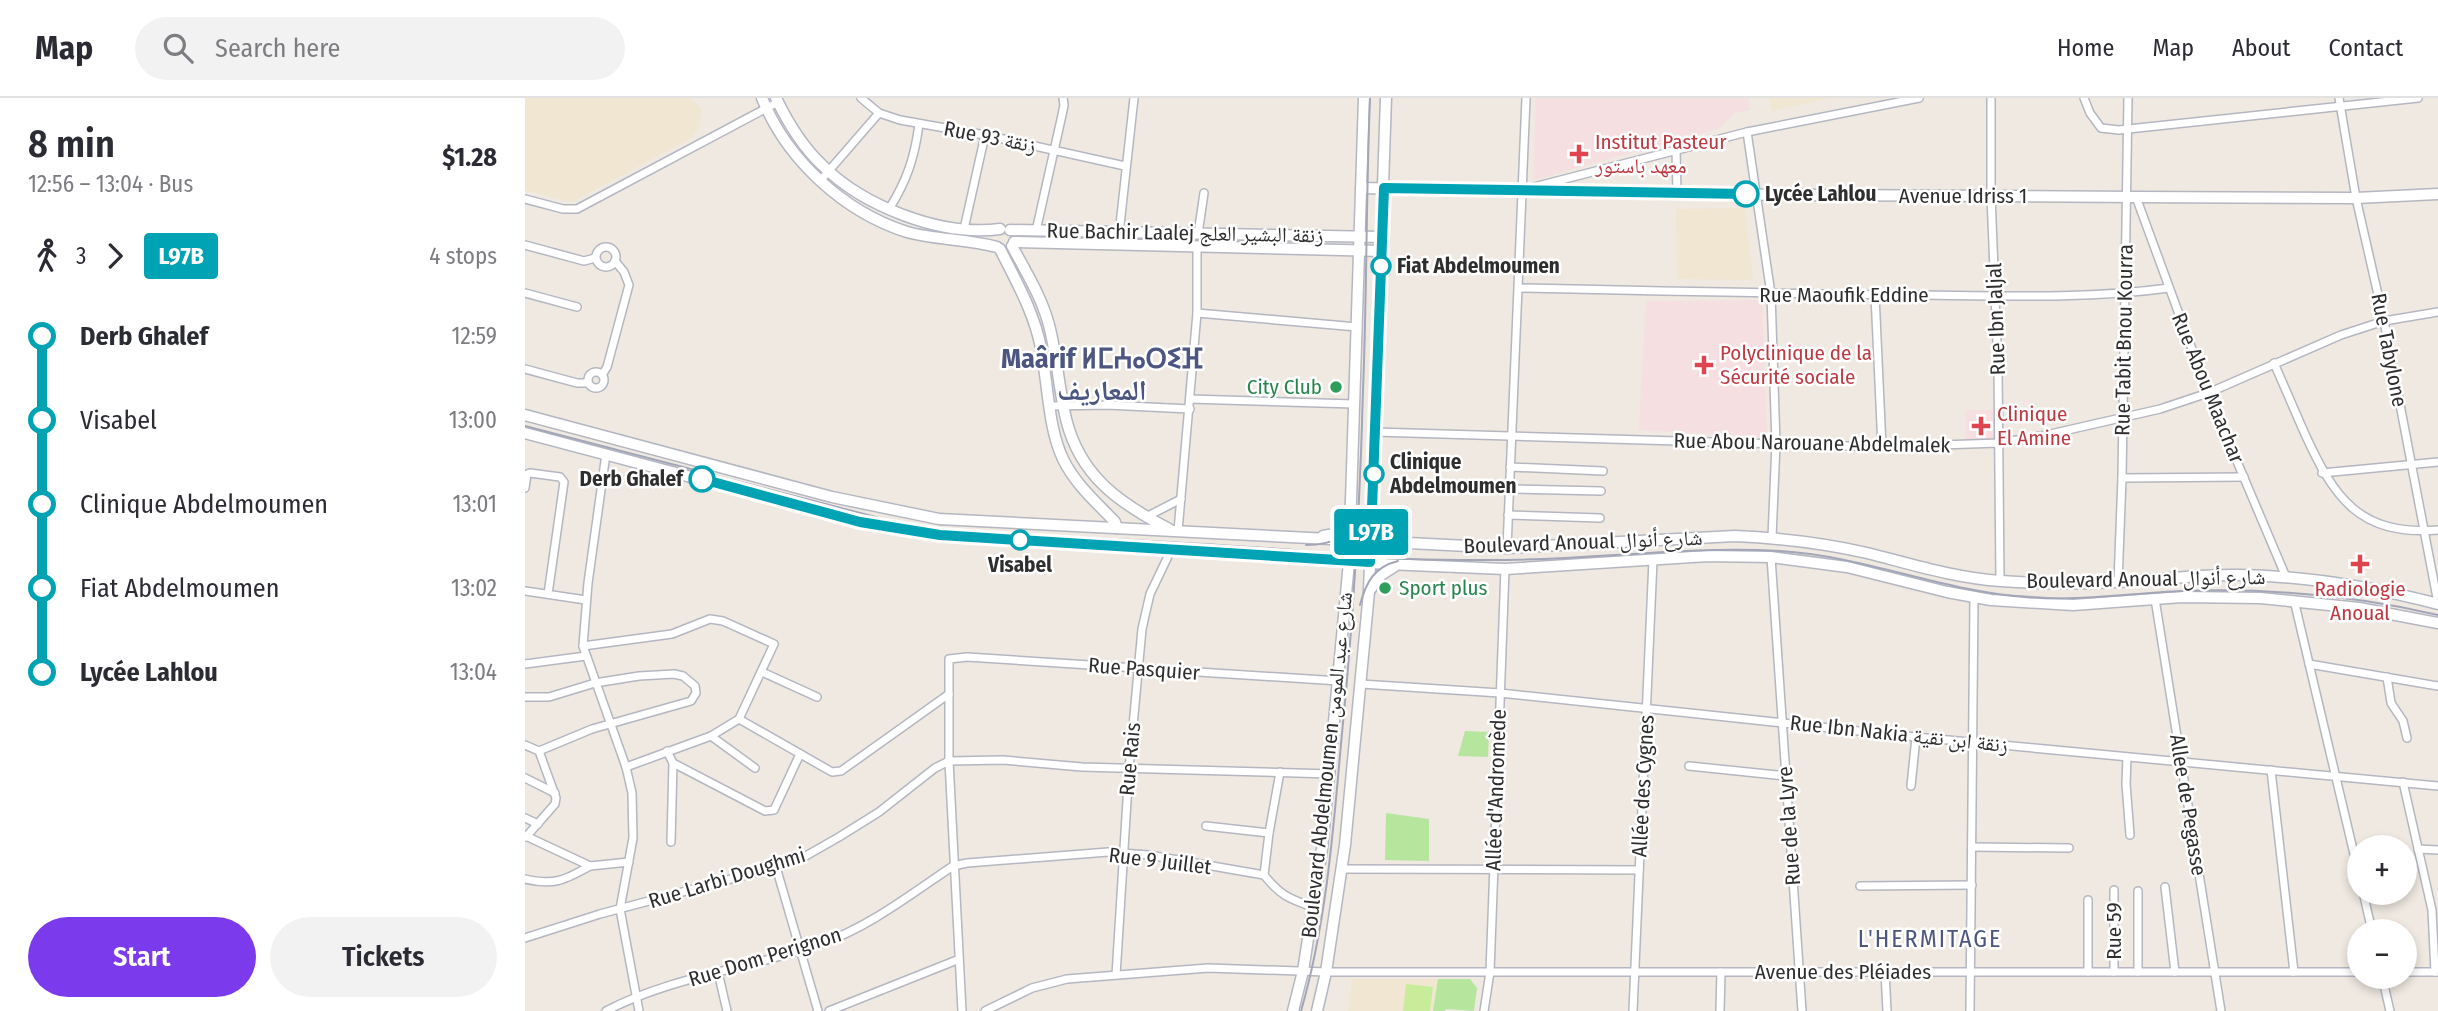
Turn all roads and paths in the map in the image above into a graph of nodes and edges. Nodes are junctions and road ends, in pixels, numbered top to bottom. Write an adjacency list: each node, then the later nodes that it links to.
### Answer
1 (861, 98): 15 (street, Rue 93 زنقة)
2 (1063, 98): 20 (street)
3 (1134, 98): 22 (street)
4 (1364, 98): 25 (main road, Boulevard Abdelmoumen شارع عبد المومن)
5 (1386, 98): 26 (main road, Boulevard Abdelmoumen شارع عبد المومن)
6 (1526, 98): 27 (street)
7 (1919, 98): 18 (street)
8 (1991, 98): 32 (street, Rue Ibn Jaljal)
9 (2084, 98): 17 (street)
10 (2128, 98): 17 (street, Rue Tabit Bnou Kourra)
11 (2418, 98): 13 (street)
12 (777, 100): 14 (street); 23 (main road, Rue Bachir Laalej زنقة البشير العلج)
13 (2340, 102): 17 (street); 34 (street, Rue Tabylone)
14 (764, 103): 24 (main road); 35 (street)
15 (879, 113): 16 (street, Rue 93 زنقة); 23 (street)
16 (919, 124): 19 (street, Rue 93 زنقة); 36 (street)
17 (2127, 129): 33 (street, Rue Tabit Bnou Kourra)
18 (1747, 132): 21 (street); 30 (street)
19 (985, 135): 20 (street, Rue 93 زنقة); 37 (street)
20 (1054, 149): 22 (street, Rue 93 زنقة); 39 (street)
21 (1676, 149): 27 (street); 29 (street)
22 (1125, 166): 40 (street)
23 (830, 172): 24 (street); 36 (main road, Rue Bachir Laalej زنقة البشير العلج)
24 (820, 181): 48 (main road)
25 (1361, 188): 26 (main road, Avenue Idriss 1); 42 (main road, Boulevard Abdelmoumen شارع عبد المومن)
26 (1384, 188): 27 (main road, Avenue Idriss 1); 43 (main road, Boulevard Abdelmoumen شارع عبد المومن)
27 (1523, 191): 29 (main road, Avenue Idriss 1); 53 (street)
28 (1204, 193): 41 (street)
29 (1677, 194): 30 (main road, Avenue Idriss 1)
30 (1757, 194): 32 (main road, Avenue Idriss 1); 56 (street)
31 (2438, 194): 34 (main road, Avenue Idriss 1)
32 (1991, 196): 33 (main road, Avenue Idriss 1); 59 (street, Rue Ibn Jaljal)
33 (2131, 197): 34 (main road, Avenue Idriss 1); 54 (street, Rue Abou Maachar); 57 (street, Rue Tabit Bnou Kourra)
34 (2356, 198): 63 (street, Rue Tabylone)
35 (525, 199)
36 (889, 209): 37 (main road, Rue Bachir Laalej زنقة البشير العلج)
37 (964, 229): 38 (main road, Rue Bachir Laalej زنقة البشير العلج)
38 (1005, 230): 39 (main road, Rue Bachir Laalej زنقة البشير العلج); 45 (main road); 48 (main road)
39 (1036, 231): 40 (main road, Rue Bachir Laalej زنقة البشير العلج)
40 (1118, 232): 41 (main road, Rue Bachir Laalej زنقة البشير العلج); 44 (street)
41 (1198, 234): 42 (main road, Rue Bachir Laalej زنقة البشير العلج)
42 (1360, 236): 43 (main road, Rue Bachir Laalej زنقة البشير العلج); 49 (main road, Boulevard Abdelmoumen شارع عبد المومن)
43 (1382, 237): 50 (main road, Boulevard Abdelmoumen شارع عبد المومن)
44 (1118, 243): 45 (main road, Rue Bachir Laalej زنقة البشير العلج); 47 (main road, Rue Bachir Laalej زنقة البشير العلج)
45 (1013, 244): 48 (main road); 73 (main road)
46 (525, 245): 51 (street)
47 (1198, 246): 49 (main road, Rue Bachir Laalej زنقة البشير العلج); 62 (street)
48 (998, 248): 72 (main road)
49 (1360, 250): 50 (main road, Rue Bachir Laalej زنقة البشير العلج); 64 (main road, Boulevard Abdelmoumen شارع عبد المومن)
50 (1382, 251): 77 (main road, Boulevard Abdelmoumen شارع عبد المومن)
51 (596, 258): 52 (street); 52 (street)
52 (615, 261): 67 (street)
53 (1519, 288): 56 (street, Rue Maoufik Eddine); 79 (street)
54 (2169, 288): 57 (street, Rue Maoufik Eddine); 69 (street, Rue Abou Maachar)
55 (525, 293): 60 (street)
56 (1771, 294): 58 (street, Rue Maoufik Eddine); 81 (street)
57 (2124, 294): 59 (street, Rue Maoufik Eddine); 76 (street, Rue Tabit Bnou Kourra)
58 (1875, 295): 59 (street, Rue Maoufik Eddine); 82 (street)
59 (1994, 296): 80 (street, Rue Ibn Jaljal)
60 (577, 307)
61 (2438, 312): 63 (street, Rue Abou Narouane Abdelmalek)
62 (1197, 313): 64 (street); 70 (street)
63 (2385, 321): 65 (street, Rue Abou Narouane Abdelmalek); 85 (street, Rue Tabylone)
64 (1357, 327): 71 (main road, Boulevard Abdelmoumen شارع عبد المومن)
65 (2274, 363): 69 (street, Rue Abou Narouane Abdelmalek); 88 (street)
66 (525, 369): 68 (street)
67 (602, 375): 68 (street); 68 (street)
68 (588, 383)
69 (2209, 393): 76 (street, Rue Abou Narouane Abdelmalek); 89 (street, Rue Abou Maachar)
70 (1190, 399): 71 (street); 74 (street)
71 (1354, 404): 98 (main road, Boulevard Abdelmoumen شارع عبد المومن)
72 (1051, 406): 73 (street); 99 (main road)
73 (1064, 406): 74 (street); 96 (main road)
74 (1190, 409): 94 (street)
75 (525, 415): 99 (main road, Boulevard Anoual شارع أنوال)
76 (2123, 418): 80 (street, Rue Abou Narouane Abdelmalek); 90 (street, Rue Tabit Bnou Kourra)
77 (1375, 432): 79 (street, Rue Abou Narouane Abdelmalek); 106 (main road, Boulevard Abdelmoumen شارع عبد المومن)
78 (525, 433): 83 (main road, Boulevard Anoual شارع أنوال)
79 (1512, 437): 81 (street, Rue Abou Narouane Abdelmalek); 86 (street)
80 (1999, 443): 82 (street, Rue Abou Narouane Abdelmalek); 116 (street, Rue Ibn Jaljal)
81 (1776, 444): 82 (street, Rue Abou Narouane Abdelmalek); 103 (street)
82 (1882, 447)
83 (606, 454): 107 (main road, Boulevard Anoual شارع أنوال); 123 (street)
84 (2438, 461): 85 (street)
85 (2412, 464): 88 (street); 102 (street, Rue Tabylone)
86 (1510, 467): 87 (street); 92 (street)
87 (1603, 471)
88 (2322, 473): 102 (street)
89 (2244, 477): 90 (street); 115 (street, Rue Abou Maachar)
90 (2122, 478): 117 (street, Rue Tabit Bnou Kourra)
91 (525, 488): 120 (street)
92 (1510, 489): 93 (street); 95 (street)
93 (1601, 491)
94 (1181, 499): 96 (street); 101 (street)
95 (1508, 515): 97 (street); 108 (street)
96 (1146, 517): 101 (main road)
97 (1600, 518)
98 (1351, 519): 104 (main road); 105 (main road, Boulevard Abdelmoumen شارع عبد المومن)
99 (1118, 528): 101 (main road, Boulevard Anoual شارع أنوال)
100 (2438, 530): 102 (street)
101 (1175, 531): 104 (main road, Boulevard Anoual شارع أنوال)
102 (2426, 531): 125 (street, Rue Tabylone)
103 (1772, 537): 108 (main road, Boulevard Anoual شارع أنوال); 116 (main road, Boulevard Anoual شارع أنوال)
104 (1302, 538): 105 (main road, Boulevard Anoual شارع أنوال)
105 (1350, 542): 106 (main road, Boulevard Anoual شارع أنوال); 111 (main road, Boulevard Abdelmoumen شارع عبد المومن)
106 (1371, 543): 108 (main road, Boulevard Anoual شارع أنوال); 112 (main road, Boulevard Abdelmoumen شارع عبد المومن)
107 (1172, 548): 111 (main road, Boulevard Anoual شارع أنوال); 131 (street, Rue Rais)
108 (1507, 548)
109 (1771, 557): 110 (main road, Boulevard Anoual شارع أنوال); 121 (main road, Boulevard Anoual شارع أنوال); 144 (street, Rue de la Lyre)
110 (1653, 560): 114 (main road, Boulevard Anoual شارع أنوال); 142 (street, Allée des Cygnes)
111 (1349, 562): 112 (main road, Boulevard Anoual شارع أنوال); 134 (main road, Boulevard Abdelmoumen شارع عبد المومن)
112 (1370, 562): 113 (main road, Boulevard Anoual شارع أنوال); 119 (main road, Boulevard Abdelmoumen شارع عبد المومن)
113 (1399, 565): 114 (main road, Boulevard Anoual شارع أنوال); 119 (main road)
114 (1505, 569): 139 (street, Allée d'Andromède)
115 (2286, 577): 117 (main road, Boulevard Anoual شارع أنوال); 125 (main road, Boulevard Anoual شارع أنوال)
116 (2000, 581): 117 (main road, Boulevard Anoual شارع أنوال)
117 (2118, 582)
118 (525, 591): 120 (street)
119 (1369, 592): 136 (main road, Boulevard Abdelmoumen شارع عبد المومن)
120 (548, 594): 123 (street)
121 (1974, 598): 122 (main road, Boulevard Anoual شارع أنوال); 149 (street)
122 (2155, 599): 124 (main road, Boulevard Anoual شارع أنوال); 156 (street, Allee de Pegasse)
123 (586, 600): 127 (street)
124 (2294, 600): 126 (main road, Boulevard Anoual شارع أنوال); 130 (street)
125 (2438, 604)
126 (2438, 623)
127 (583, 646): 128 (street); 132 (street)
128 (586, 656): 129 (street); 135 (street)
129 (525, 664)
130 (2309, 664): 133 (street); 165 (street)
131 (1138, 668): 134 (street, Rue Pasquier); 138 (street, Rue Pasquier); 161 (street, Rue Rais)
132 (762, 672): 141 (street); 143 (street)
133 (2387, 677): 137 (street); 148 (street)
134 (1339, 681): 164 (main road, Boulevard Abdelmoumen شارع عبد المومن)
135 (595, 683): 140 (street); 145 (street); 145 (street)
136 (1361, 684): 139 (street, Rue Ibn Nakia زنقة ابن نقية); 189 (main road, Boulevard Abdelmoumen شارع عبد المومن)
137 (2438, 686)
138 (949, 694): 153 (street); 155 (street)
139 (1500, 694): 142 (street, Rue Ibn Nakia زنقة ابن نقية); 190 (street, Allée d'Andromède)
140 (525, 697)
141 (817, 697)
142 (1646, 707): 144 (street, Rue Ibn Nakia زنقة ابن نقية); 191 (street, Allée des Cygnes)
143 (739, 719): 146 (street); 153 (street)
144 (1783, 721): 147 (street, Rue Ibn Nakia زنقة ابن نقية); 166 (street, Rue de la Lyre)
145 (610, 725): 151 (street); 159 (street)
146 (711, 736): 152 (street); 160 (street)
147 (1916, 737): 149 (street, Rue Ibn Nakia زنقة ابن نقية); 169 (street)
148 (2407, 738)
149 (1973, 741): 154 (street, Rue Ibn Nakia زنقة ابن نقية); 180 (street)
150 (525, 745): 151 (street)
151 (539, 751): 171 (street)
152 (667, 751): 157 (street); 159 (street)
153 (800, 754): 157 (street)
154 (2127, 757): 156 (street, Rue Ibn Nakia زنقة ابن نقية); 176 (street)
155 (949, 761): 161 (street); 187 (street); 188 (street, Rue Larbi Doughmi)
156 (2181, 762): 162 (street, Rue Ibn Nakia زنقة ابن نقية); 219 (street, Allee de Pegasse)
157 (673, 764): 179 (street)
158 (1689, 766): 166 (street)
159 (626, 767): 185 (street)
160 (755, 768)
161 (1129, 769): 163 (street); 184 (street, Rue Rais)
162 (2271, 770): 165 (street, Rue Ibn Nakia زنقة ابن نقية); 220 (street)
163 (1280, 772): 164 (street); 175 (street)
164 (1331, 774): 200 (main road, Boulevard Abdelmoumen شارع عبد المومن)
165 (2336, 775): 168 (street, Rue Ibn Nakia زنقة ابن نقية); 177 (street)
166 (1786, 776): 212 (street, Rue de la Lyre)
167 (525, 778): 171 (street)
168 (2403, 782): 170 (street, Rue Ibn Nakia زنقة ابن نقية); 182 (street)
169 (1911, 786)
170 (2438, 786)
171 (556, 793): 173 (street)
172 (525, 818): 173 (street)
173 (538, 824): 178 (street)
174 (1206, 826): 175 (street)
175 (1269, 833): 192 (street)
176 (2130, 835)
177 (2350, 835)
178 (526, 837): 186 (street)
179 (671, 842)
180 (1972, 847): 181 (street); 194 (street)
181 (2069, 848)
182 (2418, 849): 183 (street); 202 (street)
183 (2438, 850)
184 (1123, 853): 187 (street, Rue 9 Juillet); 192 (street, Rue 9 Juillet); 224 (street, Rue Rais)
185 (629, 862): 186 (street); 201 (street)
186 (590, 866): 193 (street)
187 (953, 866): 204 (street, Rue Dom Perignon); 205 (street)
188 (776, 867): 201 (street, Rue Larbi Doughmi); 204 (street)
189 (1342, 869): 190 (street); 208 (main road, Boulevard Abdelmoumen شارع عبد المومن)
190 (1493, 869): 191 (street); 209 (street, Allée d'Andromède)
191 (1639, 870): 210 (street, Allée des Cygnes)
192 (1264, 875): 200 (street)
193 (525, 879)
194 (1972, 885): 195 (street); 214 (street)
195 (1860, 886)
196 (2165, 887): 218 (street)
197 (2114, 890): 216 (street, Rue 59)
198 (2138, 891): 217 (street)
199 (2088, 900): 215 (street)
200 (1313, 907): 206 (main road, Boulevard Abdelmoumen شارع عبد المومن)
201 (620, 909): 203 (street, Rue Larbi Doughmi); 226 (street)
202 (2435, 910): 223 (street)
203 (525, 938)
204 (799, 951): 207 (street, Rue Dom Perignon); 230 (street)
205 (957, 960): 231 (street); 232 (street)
206 (1303, 971): 208 (street, Avenue des Pléiades); 224 (street, Avenue des Pléiades); 234 (main road, Boulevard Abdelmoumen شارع عبد المومن)
207 (718, 972): 226 (street, Rue Dom Perignon); 229 (street)
208 (1326, 972): 209 (street, Avenue des Pléiades); 235 (main road, Boulevard Abdelmoumen شارع عبد المومن)
209 (1490, 972): 210 (street, Avenue des Pléiades); 236 (street, Allée d'Andromède)
210 (1635, 972): 211 (street, Avenue des Pléiades); 237 (street, Allée des Cygnes)
211 (1721, 972): 212 (street, Avenue des Pléiades); 238 (street)
212 (1799, 972): 213 (street, Avenue des Pléiades); 239 (street, Rue de la Lyre)
213 (1885, 972): 214 (street, Avenue des Pléiades); 240 (street)
214 (1970, 972): 215 (street, Avenue des Pléiades); 241 (street)
215 (2088, 972): 216 (street, Avenue des Pléiades)
216 (2114, 972): 217 (street, Avenue des Pléiades)
217 (2138, 972): 218 (street, Avenue des Pléiades)
218 (2175, 972): 219 (street, Avenue des Pléiades)
219 (2215, 972): 220 (street, Avenue des Pléiades); 242 (street, Allee de Pegasse)
220 (2294, 972): 221 (street, Avenue des Pléiades)
221 (2347, 972)
222 (2417, 972): 223 (street)
223 (2437, 972)
224 (1116, 975): 233 (street, Avenue des Pléiades)
225 (2385, 989): 243 (street)
226 (636, 997): 227 (street, Rue Dom Perignon); 228 (street)
227 (606, 1011)
228 (639, 1011)
229 (727, 1011)
230 (818, 1011)
231 (829, 1011)
232 (962, 1011)
233 (985, 1011)
234 (1293, 1011)
235 (1317, 1011)
236 (1485, 1011)
237 (1633, 1011)
238 (1720, 1011)
239 (1802, 1011)
240 (1887, 1011)
241 (1970, 1011)
242 (2221, 1011)
243 (2390, 1011)

